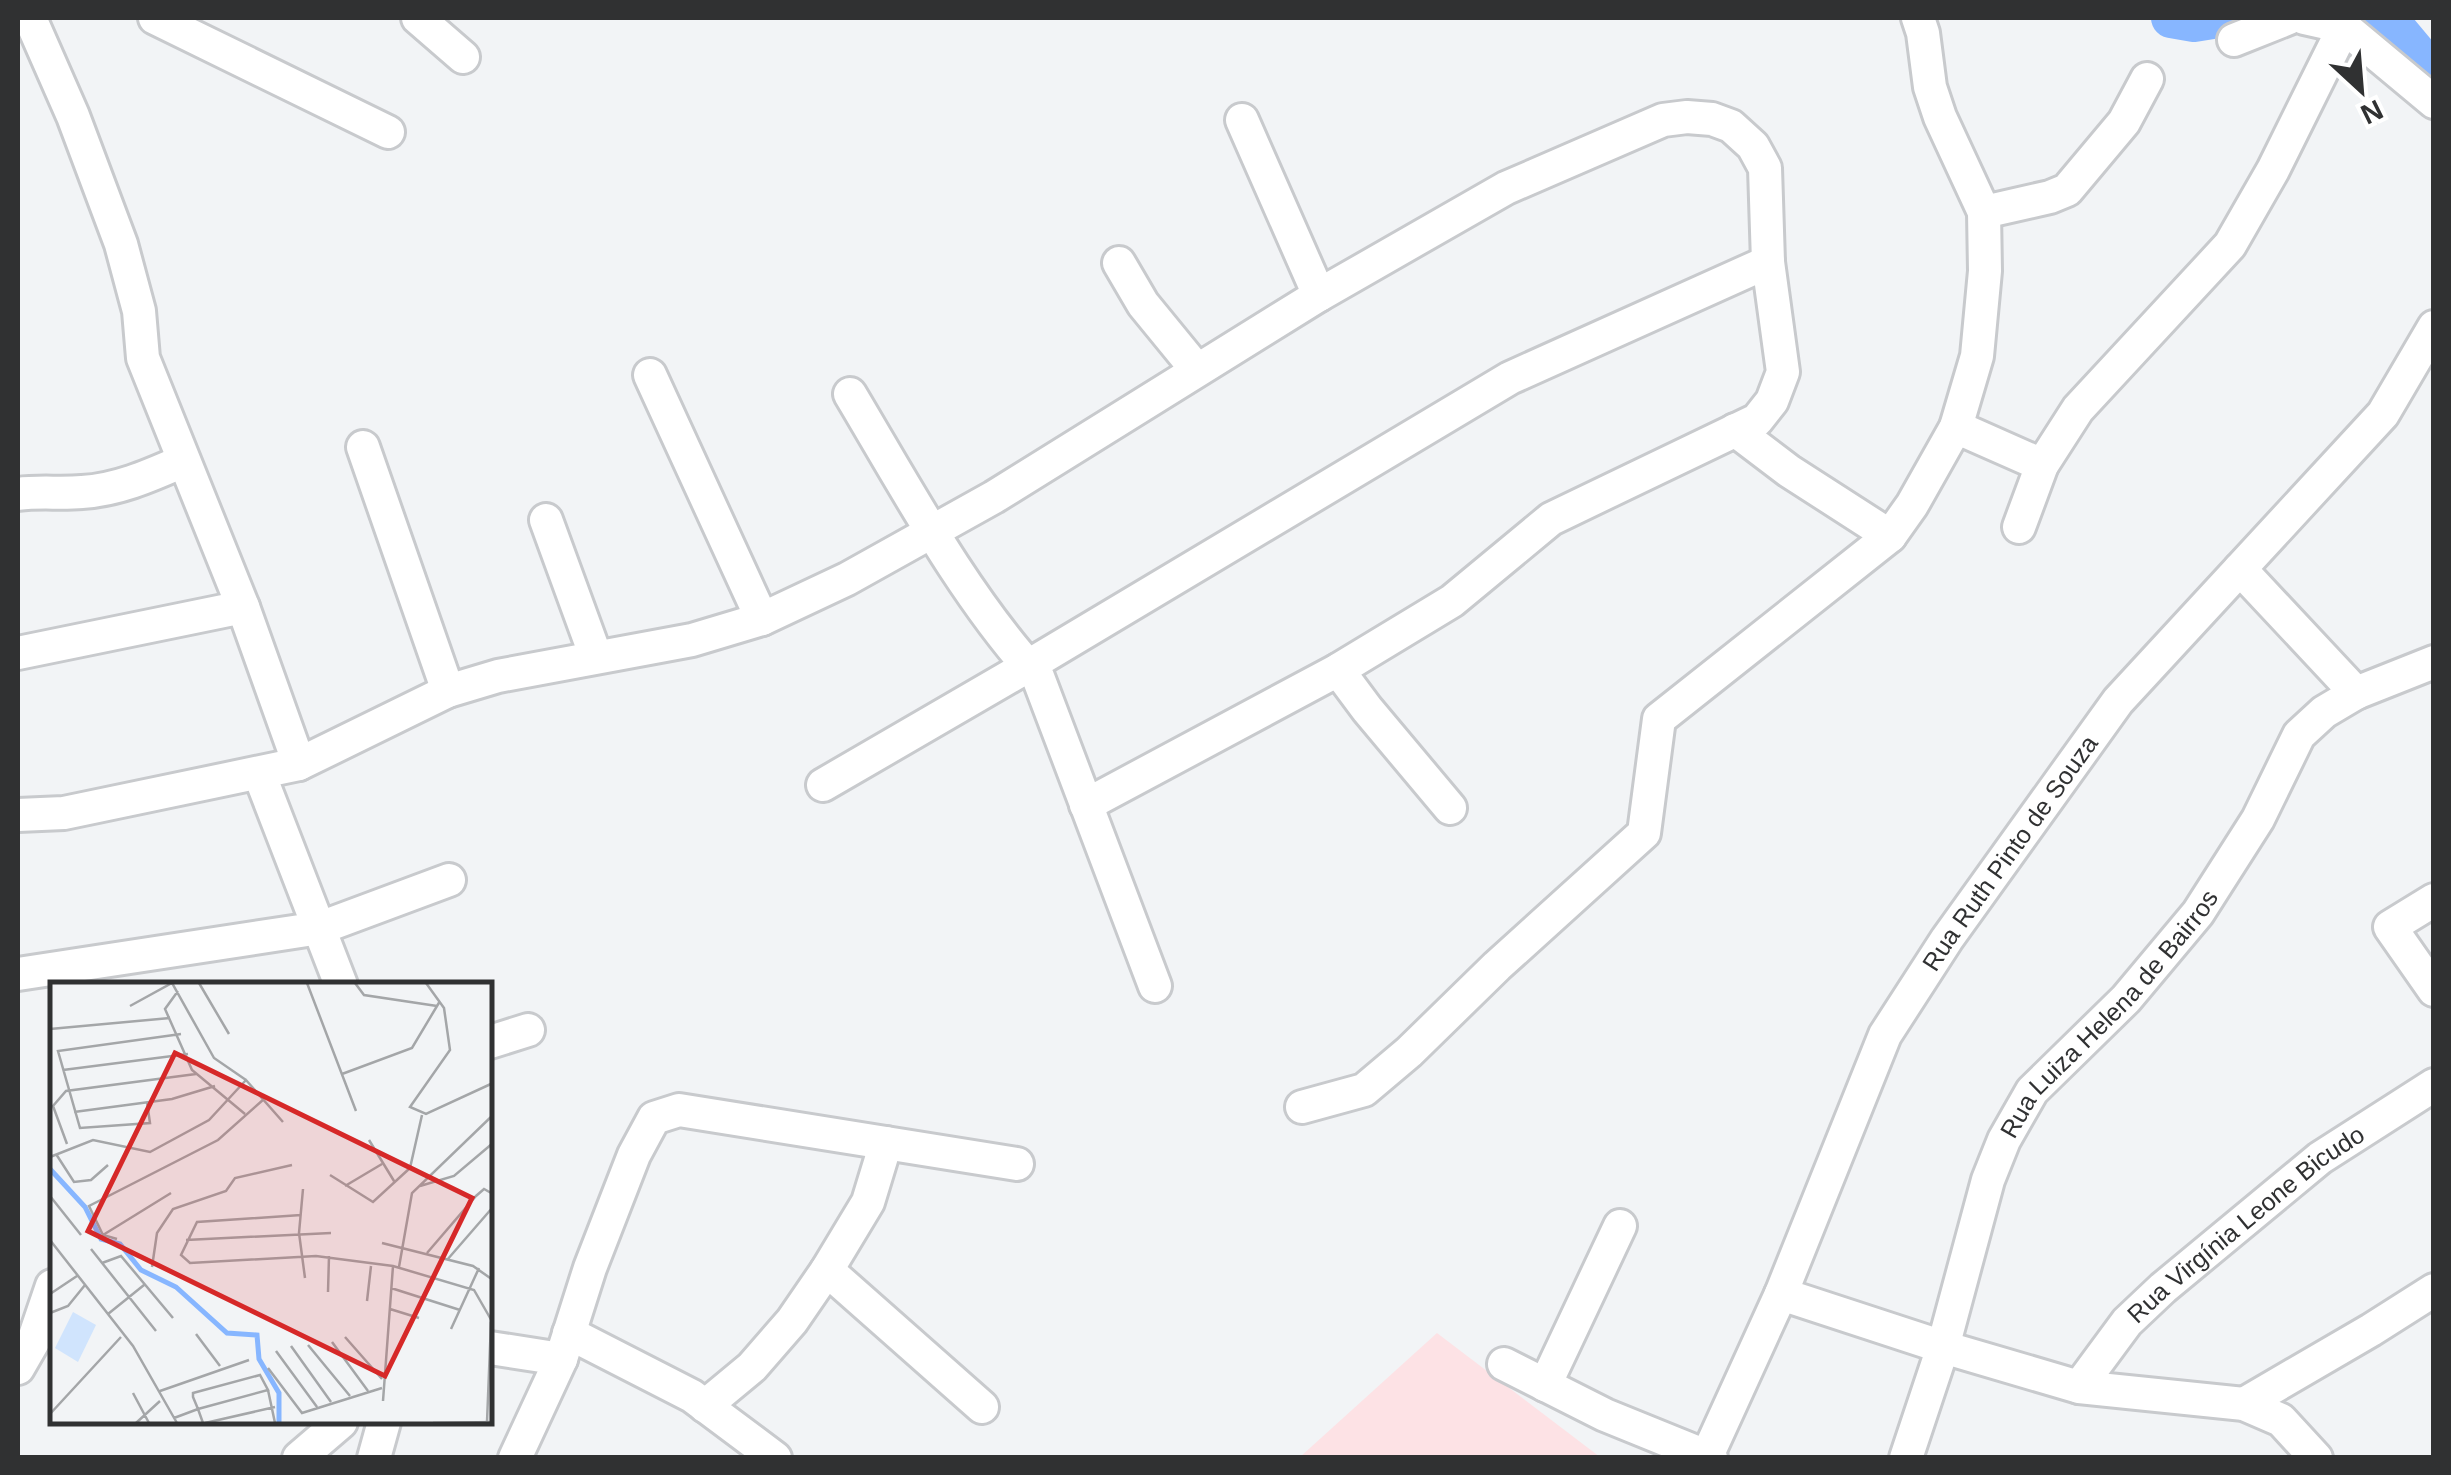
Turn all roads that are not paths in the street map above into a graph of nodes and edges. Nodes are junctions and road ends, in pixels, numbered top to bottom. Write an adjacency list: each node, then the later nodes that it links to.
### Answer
1 (30, 18): 25 (street)
2 (155, 18): 13 (street)
3 (418, 18): 9 (street)
4 (1918, 18): 14 (street)
5 (2288, 18): 8 (street)
6 (2304, 18): 7 (street)
7 (2344, 27): 11 (street); 26 (street)
8 (2234, 40)
9 (463, 57)
10 (2147, 79): 14 (street)
11 (2434, 102)
12 (1242, 120): 17 (street)
13 (388, 132)
14 (1984, 212): 22 (street)
15 (1768, 262): 17 (street); 23 (street); 38 (street)
16 (1119, 263): 19 (street)
17 (1319, 295): 19 (street)
18 (2434, 328): 32 (street, Rua Ruth Pinto de Souza)
19 (1197, 370): 30 (street)
20 (650, 375): 34 (street)
21 (850, 394): 30 (street)
22 (1956, 428): 26 (street); 31 (street)
23 (1734, 430): 31 (street); 39 (street)
24 (363, 447): 40 (street)
25 (183, 462): 27 (street); 33 (street)
26 (2042, 464): 29 (street)
27 (18, 494)
28 (546, 520): 36 (street)
29 (2019, 528)
30 (932, 532): 34 (street); 38 (street)
31 (1890, 536): 59 (street)
32 (2240, 569): 41 (street); 66 (street, Rua Ruth Pinto de Souza)
33 (242, 607): 35 (street); 42 (street)
34 (762, 619): 36 (street)
35 (18, 653)
36 (596, 657): 40 (street)
37 (2434, 662): 41 (street, Rua Luiza Helena de Bairros)
38 (1028, 666): 44 (street); 45 (street)
39 (1338, 670): 45 (street); 46 (street)
40 (448, 692): 42 (street)
41 (2356, 693): 69 (street, Rua Luiza Helena de Bairros)
42 (298, 764): 43 (street)
43 (259, 772): 47 (street); 50 (street)
44 (823, 785)
45 (1086, 805): 54 (street)
46 (1450, 808)
47 (18, 815)
48 (449, 880): 50 (street)
49 (2434, 900): 55 (street)
50 (320, 928): 51 (street); 53 (street)
51 (114, 973): 52 (street)
52 (18, 974)
53 (340, 982)
54 (1155, 986)
55 (2434, 990)
56 (528, 1030): 57 (street)
57 (492, 1041)
58 (2434, 1085): 73 (street, Rua Virgínia Leone Bicudo)
59 (1302, 1107)
60 (886, 1143): 61 (street); 63 (street); 67 (street)
61 (1018, 1164)
62 (1620, 1226): 72 (street)
63 (827, 1270): 75 (street); 76 (street)
64 (2434, 1290): 74 (street)
65 (50, 1292): 71 (street)
66 (1782, 1294): 69 (street); 79 (street, Rua Ruth Pinto de Souza)
67 (565, 1346): 68 (street); 75 (street); 82 (street)
68 (492, 1348)
69 (1943, 1348): 73 (street); 84 (street, Rua Luiza Helena de Bairros)
70 (1504, 1364): 72 (street)
71 (18, 1368)
72 (1545, 1385): 79 (street)
73 (2079, 1387): 74 (street)
74 (2244, 1404): 85 (street)
75 (705, 1406): 83 (street)
76 (982, 1407)
77 (336, 1425): 80 (street)
78 (383, 1425): 81 (street)
79 (1709, 1457)
80 (298, 1458)
81 (374, 1458)
82 (515, 1458)
83 (775, 1458)
84 (1906, 1458)
85 (2316, 1458)

